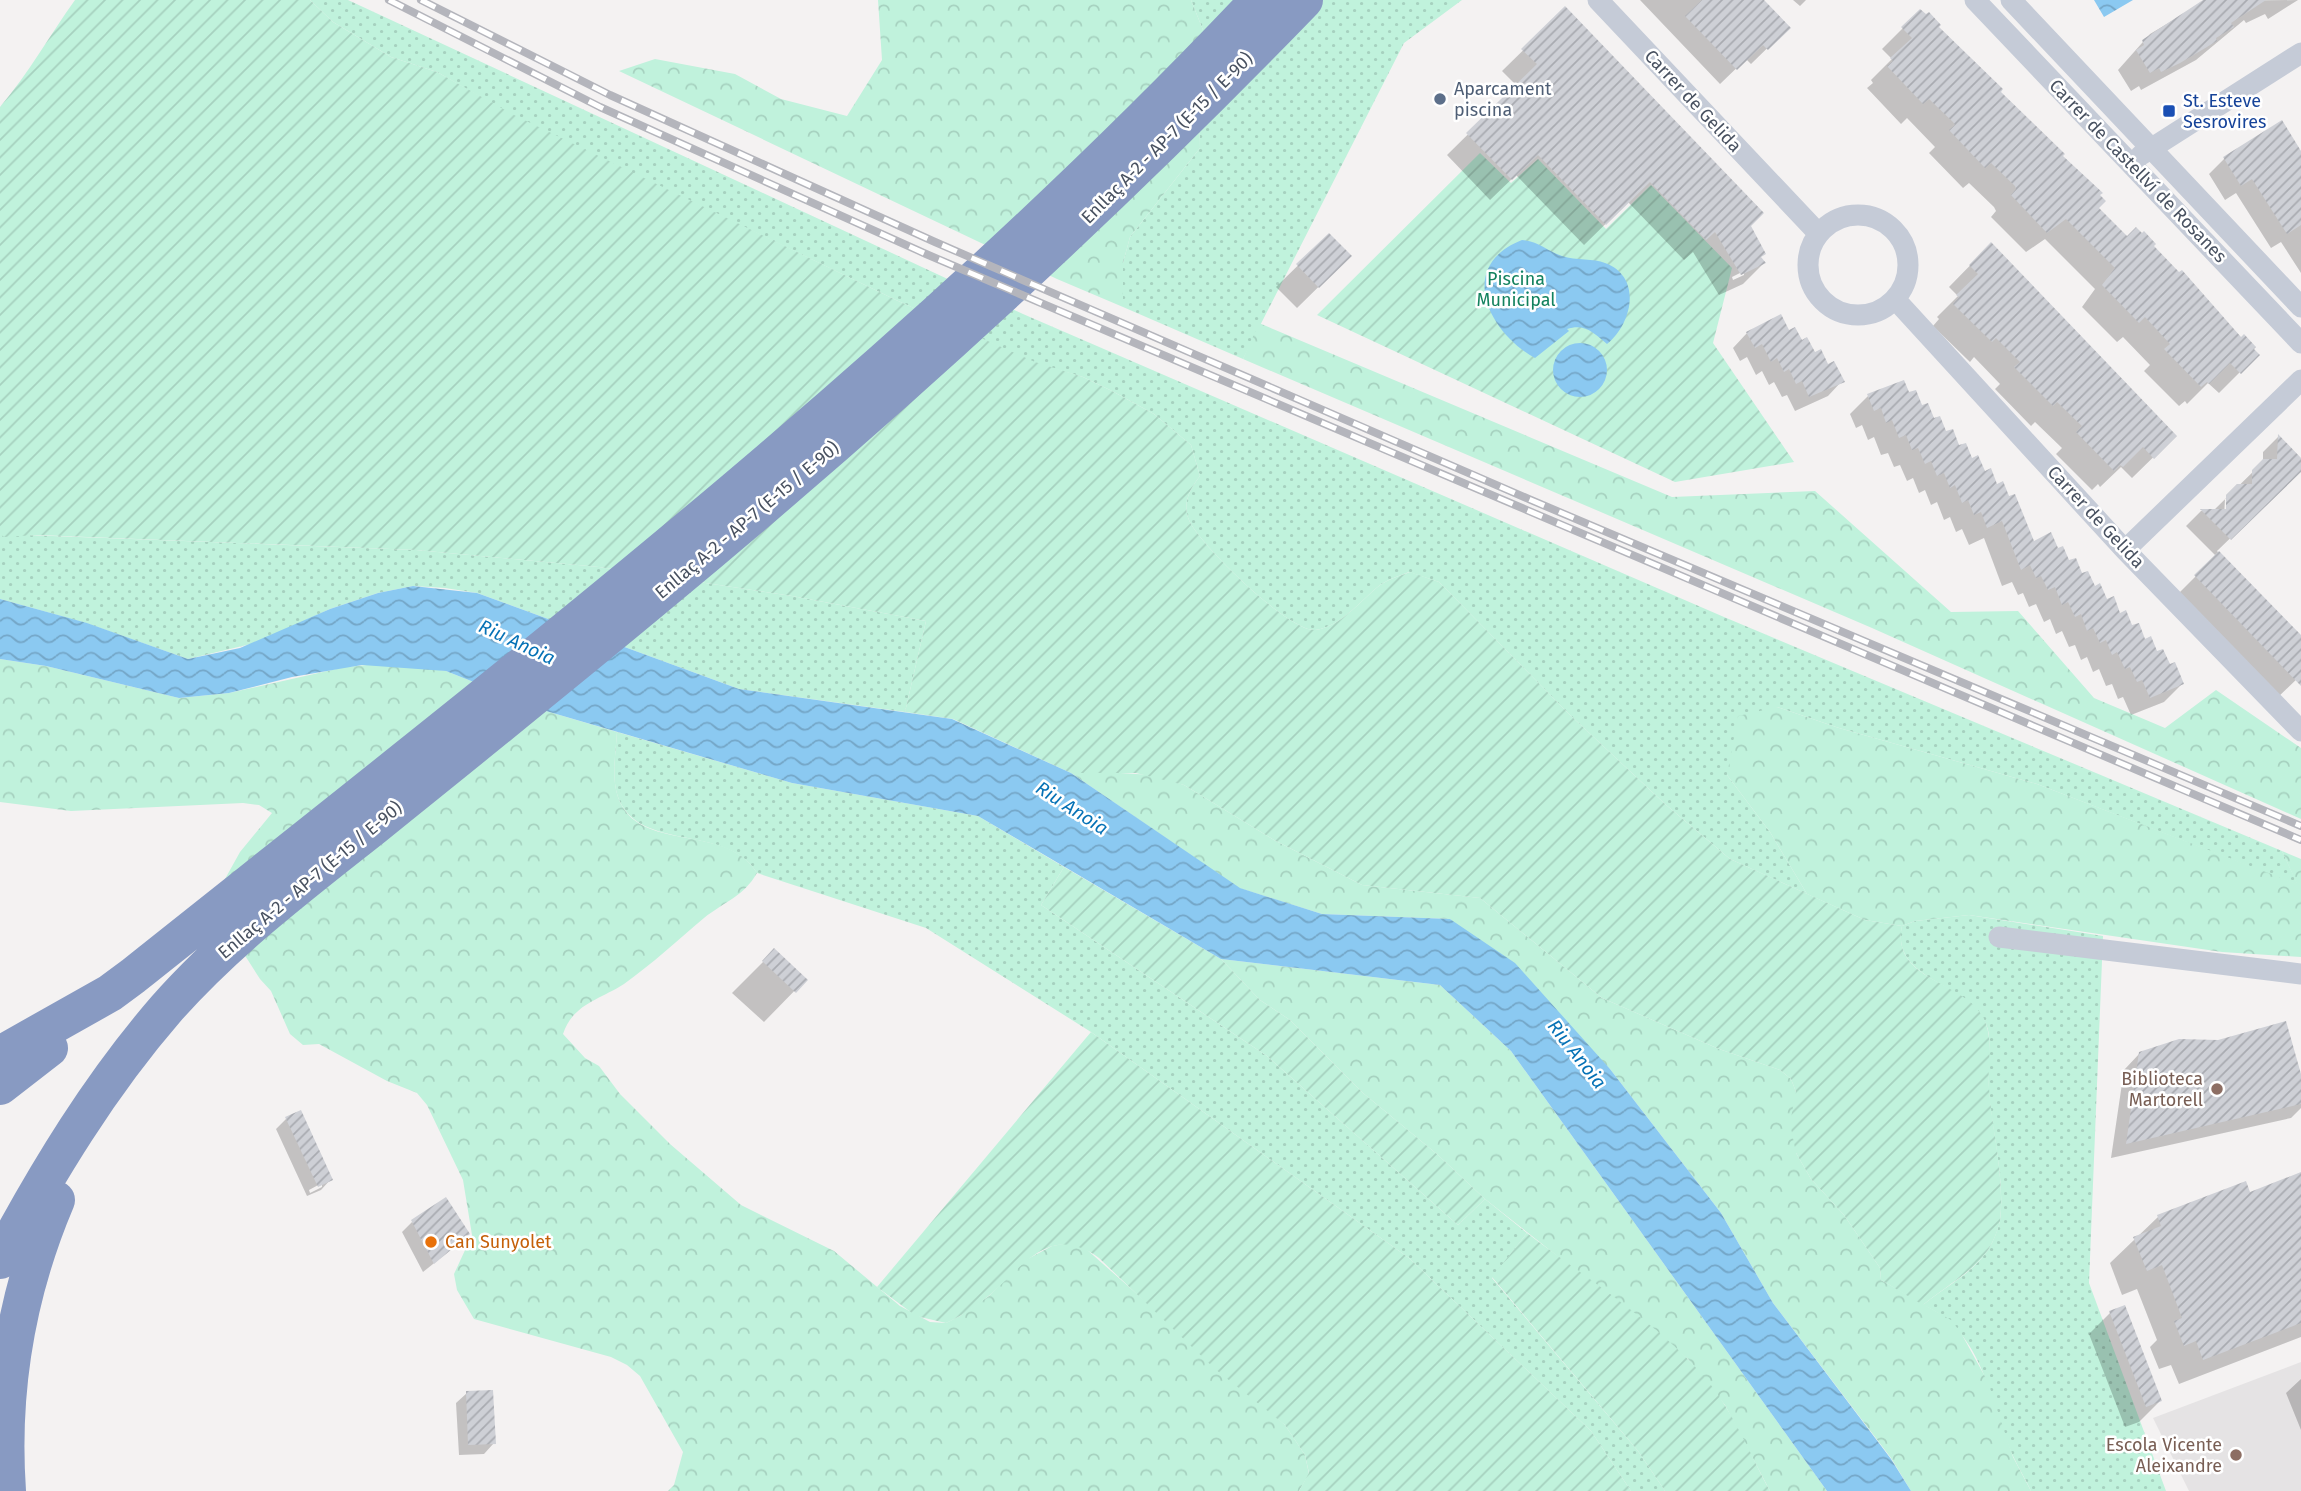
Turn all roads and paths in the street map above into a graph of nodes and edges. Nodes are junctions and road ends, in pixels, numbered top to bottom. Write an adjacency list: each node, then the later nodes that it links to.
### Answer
1 (1259, 0): 6 (highway, Enllaç A-2 - AP-7 (E-15 / E-90))
2 (1304, 0): 6 (highway, Enllaç A-2 - AP-7 (E-15 / E-90))
3 (1598, 0): 10 (street, Carrer de Gelida)
4 (1975, 0): 9 (street, Carrer de Castellví de Rosanes)
5 (2011, 0): 8 (street, Carrer de Castellví de Rosanes)
6 (1242, 41): 19 (highway, Enllaç A-2 - AP-7 (E-15 / E-90)); 20 (highway, Enllaç A-2 - AP-7 (E-15 / E-90))
7 (2301, 53): 8 (street)
8 (2149, 147): 9 (street); 12 (street, Carrer de Castellví de Rosanes)
9 (2131, 163): 13 (street, Carrer de Castellví de Rosanes)
10 (1818, 233): 11 (street); 11 (street)
11 (1895, 299): 15 (street, Carrer de Gelida)
12 (2301, 307)
13 (2301, 343)
14 (2301, 380): 15 (street)
15 (2125, 550): 16 (street, Carrer de Gelida)
16 (2301, 731)
17 (1999, 937): 18 (street)
18 (2301, 974)
19 (122, 984): 21 (highway); 22 (highway)
20 (141, 1042): 23 (highway); 24 (highway)
21 (0, 1055)
22 (0, 1086)
23 (0, 1260)
24 (7, 1491)

